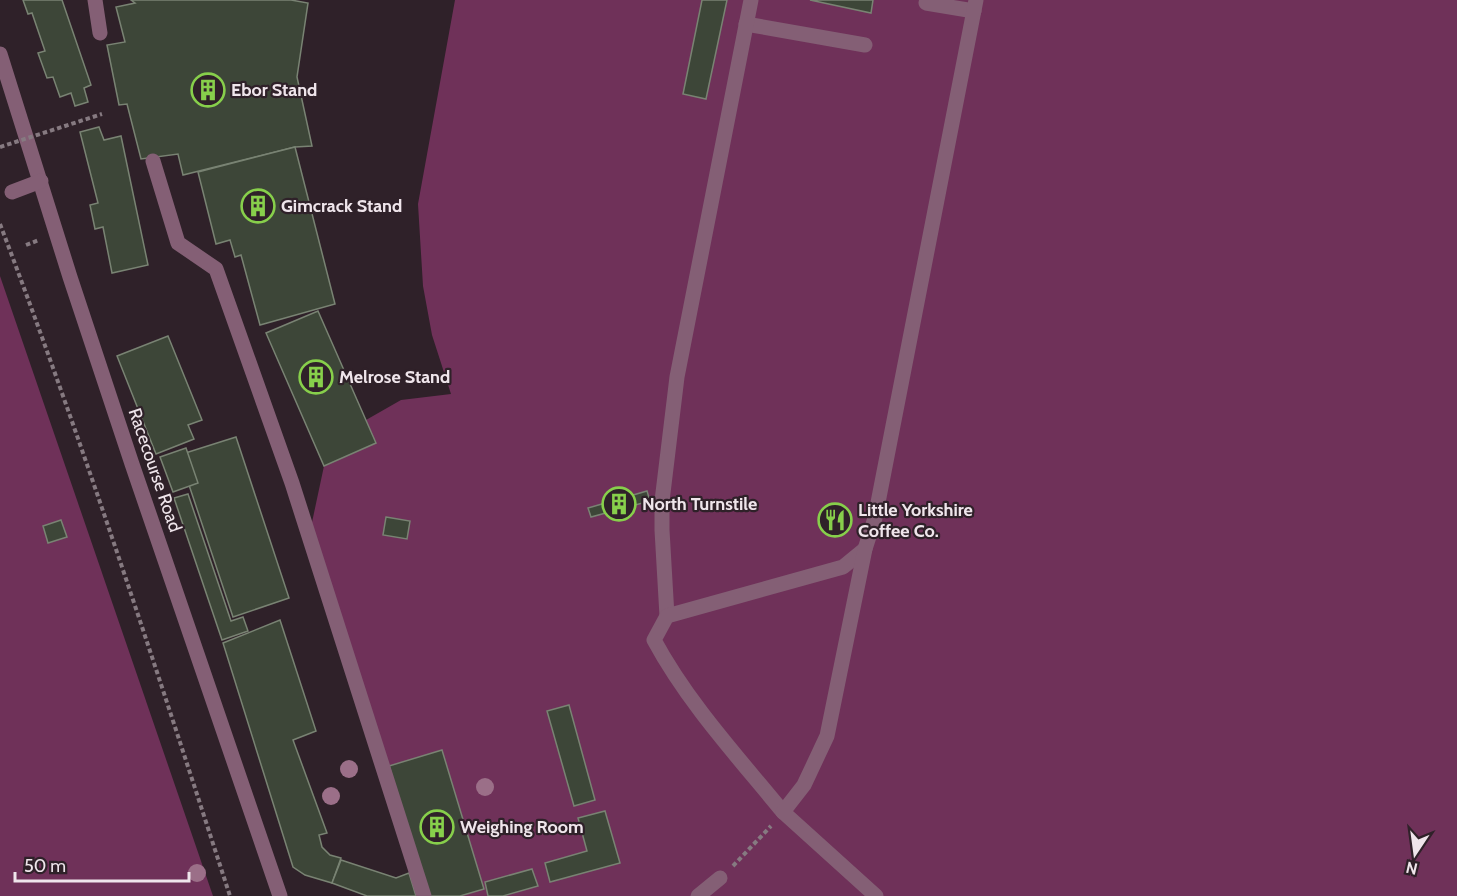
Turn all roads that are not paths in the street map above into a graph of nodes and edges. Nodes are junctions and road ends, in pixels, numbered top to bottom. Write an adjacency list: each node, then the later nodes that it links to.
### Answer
1 (95, 0): 6 (lane)
2 (751, 0): 5 (lane)
3 (926, 3): 4 (lane)
4 (975, 6): 12 (lane)
5 (746, 24): 7 (lane); 13 (lane)
6 (100, 33)
7 (865, 45)
8 (0, 54): 10 (lane, Racecourse Road)
9 (153, 162): 17 (lane)
10 (41, 181): 11 (lane); 16 (lane, Racecourse Road)
11 (12, 192)
12 (865, 549): 13 (lane); 14 (lane)
13 (667, 616): 14 (lane)
14 (783, 812): 19 (lane)
15 (720, 878): 18 (lane)
16 (280, 896)
17 (424, 896)
18 (698, 896)
19 (876, 896)

